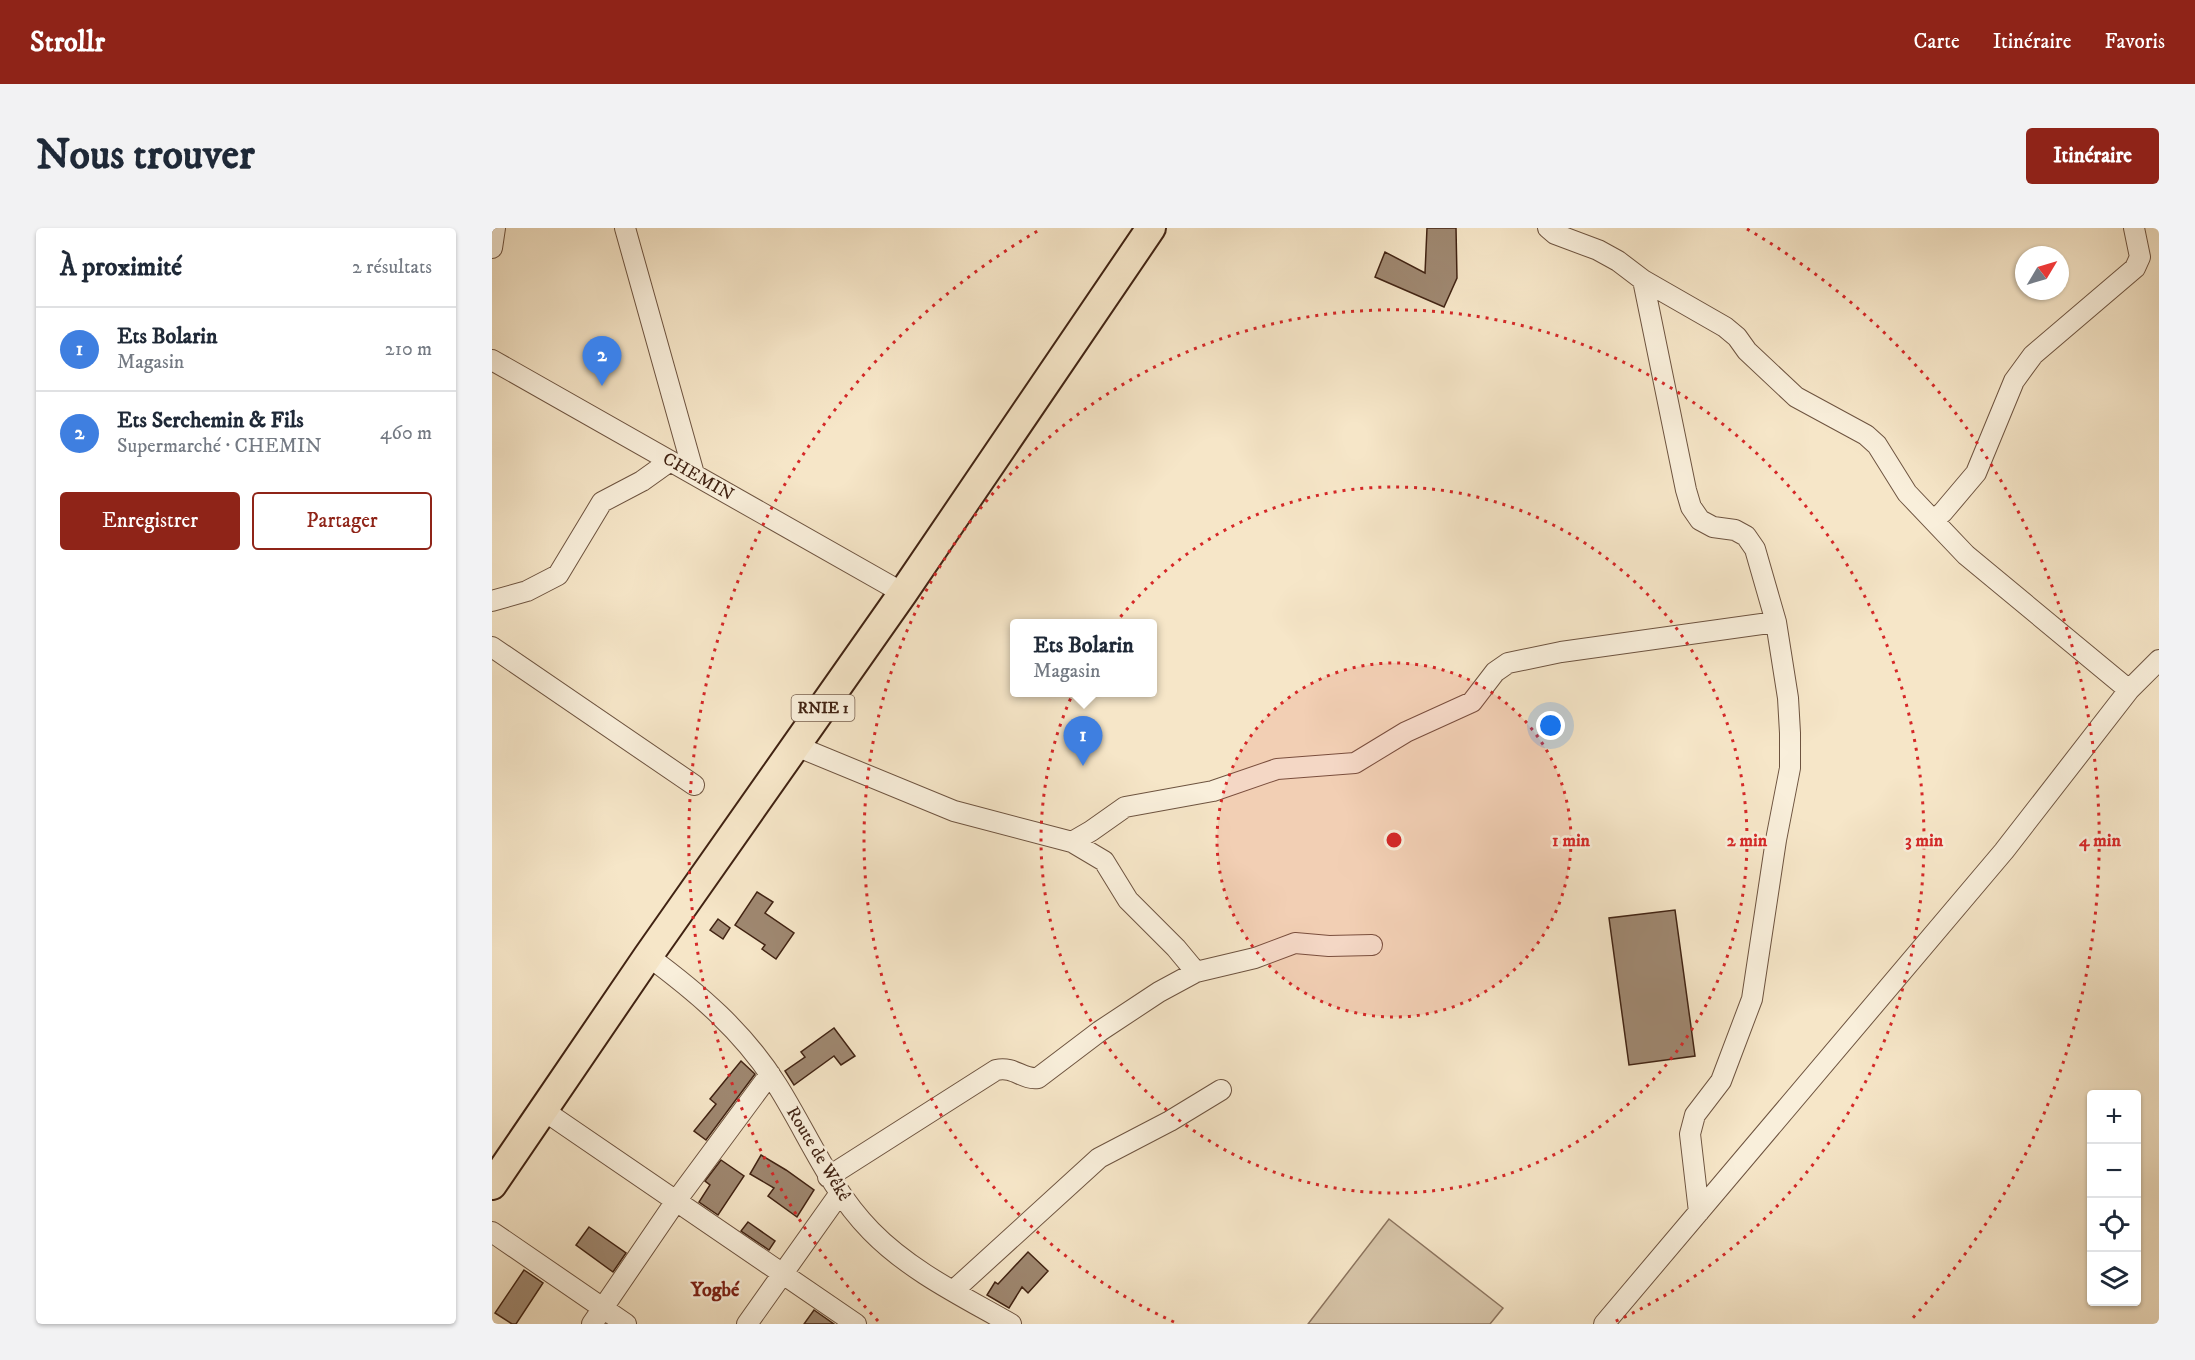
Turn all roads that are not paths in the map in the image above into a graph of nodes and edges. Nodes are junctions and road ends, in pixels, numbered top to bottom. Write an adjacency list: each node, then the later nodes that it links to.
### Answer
1 (495, 228): 6 (street)
2 (625, 228): 10 (street)
3 (1151, 228): 12 (highway, RNIE 1)
4 (1548, 228): 7 (street)
5 (2134, 228): 11 (street)
6 (492, 248)
7 (1643, 280): 11 (street); 14 (street)
8 (493, 362): 9 (street, CHEMIN)
9 (670, 461): 10 (street, CHEMIN); 13 (street)
10 (693, 474): 12 (street, CHEMIN)
11 (1934, 520): 17 (street)
12 (903, 593): 18 (highway, RNIE 1)
13 (492, 601)
14 (1776, 622): 20 (street); 31 (street)
15 (492, 647): 19 (street)
16 (2159, 660): 17 (street)
17 (2129, 690): 31 (street)
18 (796, 746): 20 (street); 22 (highway, RNIE 1)
19 (694, 785)
20 (1072, 842): 23 (street)
21 (1372, 945): 23 (street)
22 (648, 956): 24 (street, Route de Wêkê); 26 (highway, RNIE 1)
23 (1196, 972): 27 (street)
24 (770, 1074): 27 (street, Route de Wêkê); 30 (street)
25 (1221, 1090): 34 (street)
26 (543, 1110): 28 (highway, RNIE 1); 30 (street)
27 (828, 1177): 29 (street, Route de Wêkê)
28 (492, 1185)
29 (840, 1193): 33 (street); 34 (street, Route de Wêkê)
30 (676, 1201): 33 (street); 35 (street)
31 (1699, 1212): 40 (street)
32 (492, 1232): 35 (street)
33 (783, 1274): 37 (street); 38 (street)
34 (953, 1291): 39 (street, Route de Wêkê)
35 (598, 1316): 36 (street)
36 (626, 1324)
37 (747, 1324)
38 (856, 1324)
39 (1011, 1324)
40 (1604, 1324)

